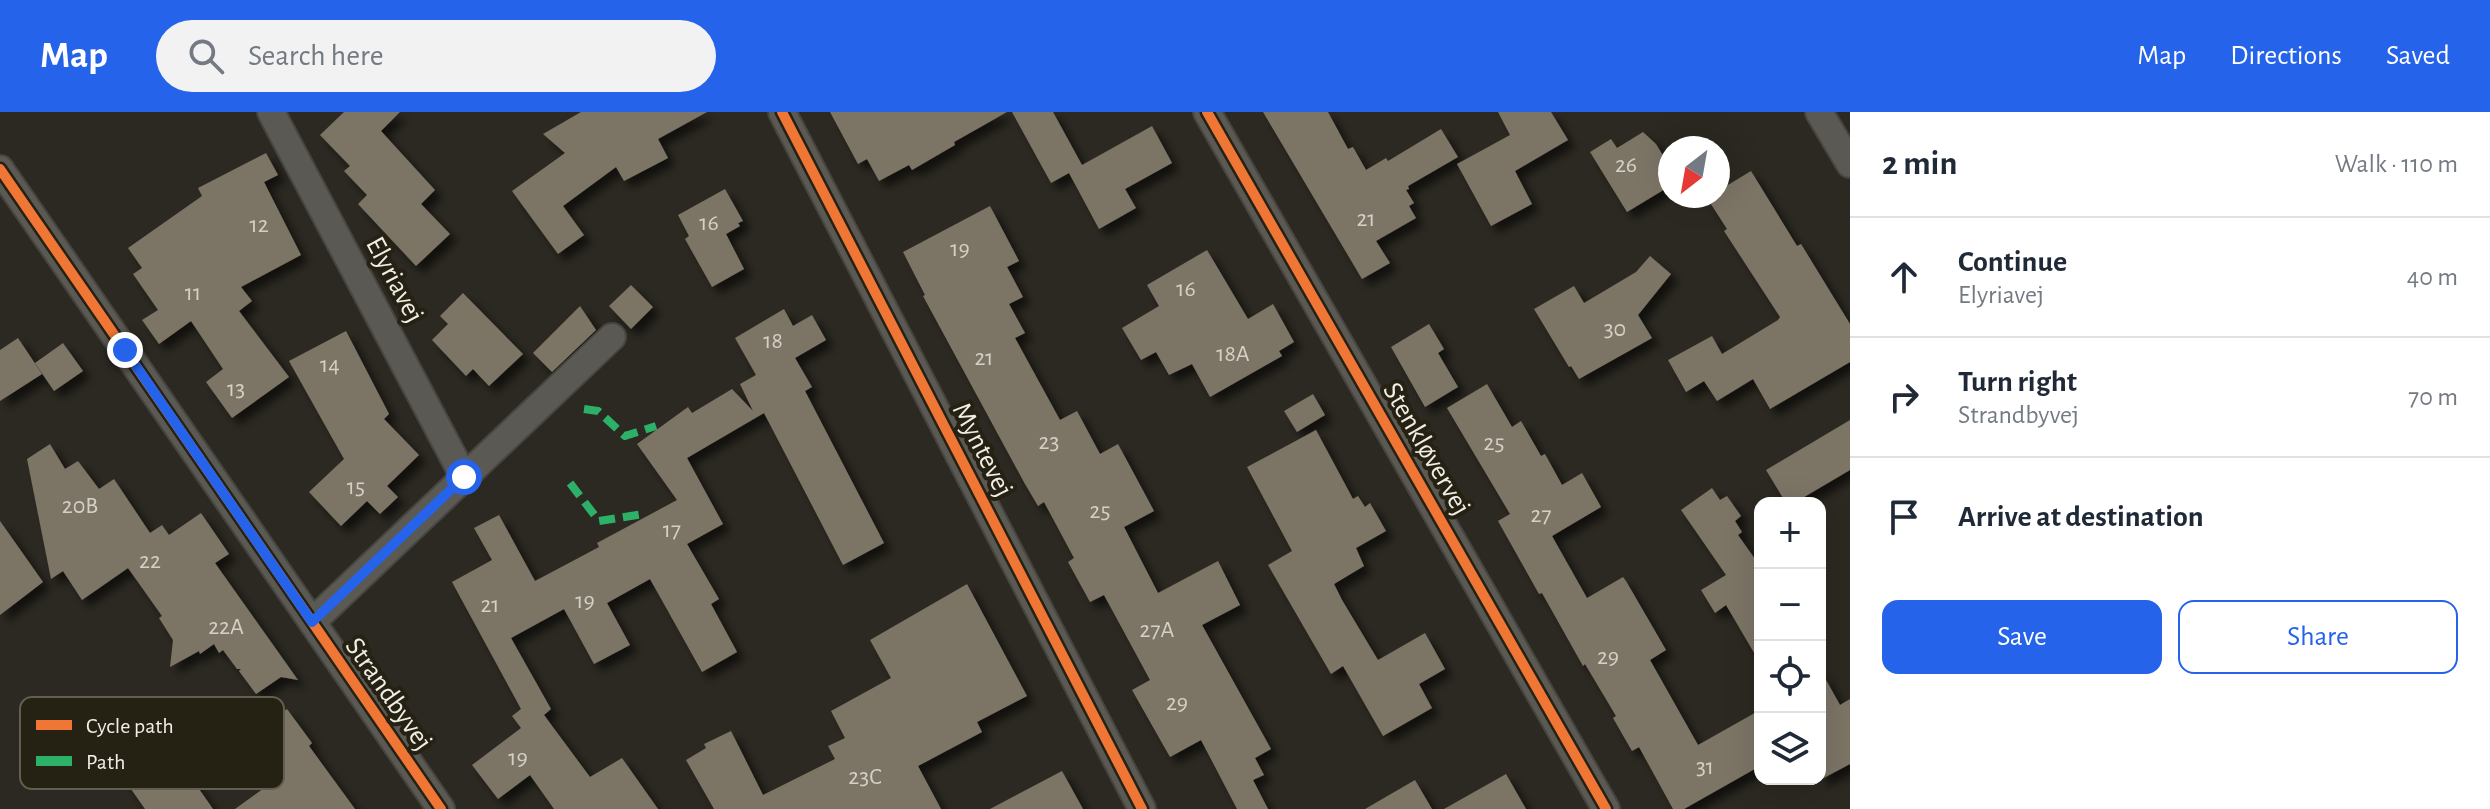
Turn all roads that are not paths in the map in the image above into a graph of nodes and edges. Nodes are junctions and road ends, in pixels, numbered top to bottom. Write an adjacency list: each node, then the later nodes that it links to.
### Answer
1 (271, 112): 8 (street, Elyriavej)
2 (782, 112): 11 (street, Myntevej)
3 (1207, 112): 12 (street, Stenkløvervej)
4 (1819, 112): 5 (street)
5 (1850, 164)
6 (0, 169): 9 (street, Strandbyvej)
7 (612, 337): 8 (street)
8 (464, 477): 9 (street)
9 (312, 622): 10 (street, Strandbyvej)
10 (441, 809)
11 (1142, 809)
12 (1606, 809)

